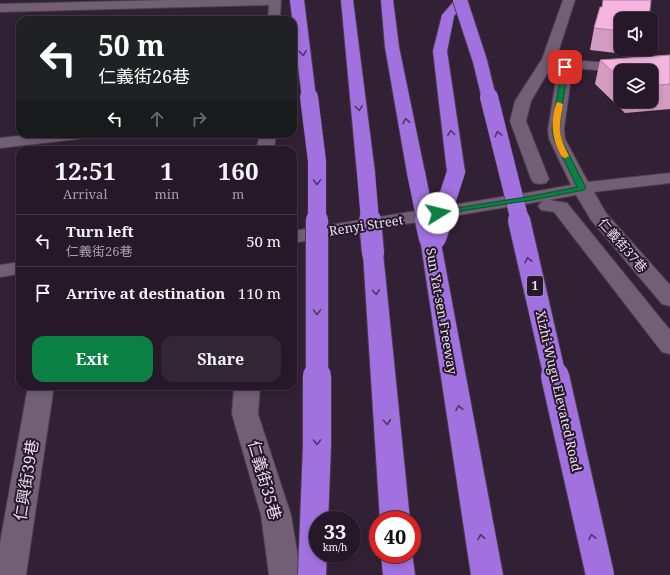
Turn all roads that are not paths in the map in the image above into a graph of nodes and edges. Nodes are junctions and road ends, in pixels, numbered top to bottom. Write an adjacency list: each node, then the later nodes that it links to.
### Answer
1 (275, 0): 9 (street); 12 (street)
2 (297, 0): 34 (highway, one-way to 34, bridge)
3 (333, 0): 14 (highway)
4 (347, 0): 14 (highway)
5 (387, 0): 23 (highway, Sun Yat-sen Freeway, one-way to 5, bridge)
6 (461, 0): 23 (highway, one-way to 6, bridge); 37 (highway, Xizhi-Wugu Elevated Road / 1, one-way to 6, bridge)
7 (569, 0): 18 (street)
8 (113, 3): 9 (street); 10 (street); 11 (street)
9 (219, 5)
10 (0, 8)
11 (111, 16)
12 (274, 16)
13 (670, 66): 19 (street, 仁義街37巷)
14 (355, 78): 30 (highway, one-way to 30, bridge)
15 (43, 138): 16 (street)
16 (0, 143)
17 (670, 178): 19 (street, Renyi Street)
18 (540, 179)
19 (582, 188): 21 (street, Renyi Street); 22 (street, Renyi Street); 26 (street, 仁義街37巷)
20 (548, 206): 27 (street)
21 (297, 224)
22 (297, 235)
23 (432, 240): 36 (highway, Sun Yat-sen Freeway, one-way to 23)
24 (16, 268): 25 (street)
25 (0, 270)
26 (670, 299)
27 (670, 346)
28 (40, 390): 32 (street, 仁興街39巷)
29 (247, 390): 33 (street, 仁義街35巷)
30 (394, 511)
31 (398, 563): 35 (highway)
32 (10, 575)
33 (285, 575)
34 (312, 575)
35 (399, 575)
36 (487, 575)
37 (600, 575)

